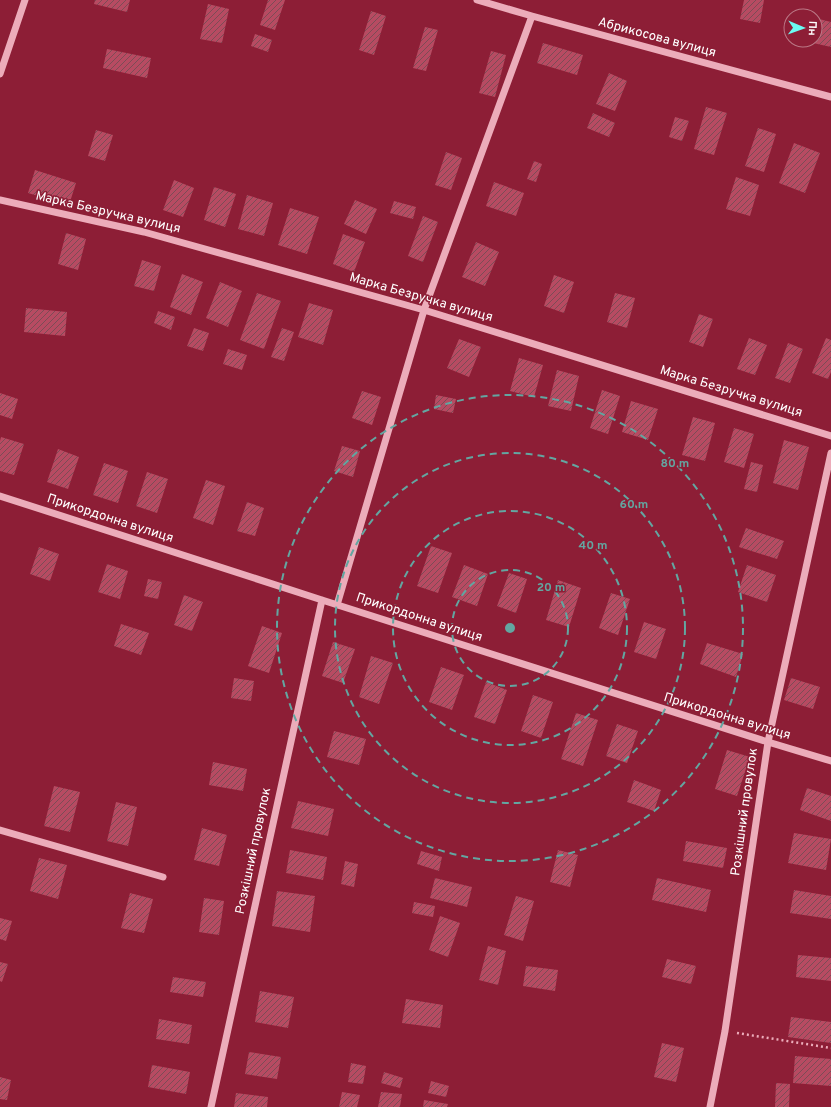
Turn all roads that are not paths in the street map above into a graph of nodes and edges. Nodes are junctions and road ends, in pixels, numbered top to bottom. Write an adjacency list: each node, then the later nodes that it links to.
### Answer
1 (25, 0): 4 (street)
2 (477, 0): 3 (street, Абрикосова вулиця)
3 (532, 16): 6 (street, Абрикосова вулиця); 8 (street)
4 (2, 60): 5 (street)
5 (0, 74)
6 (831, 97)
7 (0, 200): 8 (street, Марка Безручка вулиця)
8 (424, 310): 9 (street, Марка Безручка вулиця); 13 (street)
9 (831, 436)
10 (831, 453): 14 (street, Розкішний провулок)
11 (0, 496): 12 (street, Прикордонна вулиця)
12 (322, 600): 13 (street, Прикордонна вулиця); 18 (street, Розкішний провулок)
13 (337, 605): 14 (street, Прикордонна вулиця)
14 (768, 742): 15 (street, Прикордонна вулиця); 19 (street, Розкішний провулок)
15 (831, 761)
16 (0, 830): 17 (street)
17 (163, 877)
18 (210, 1107)
19 (710, 1107)

